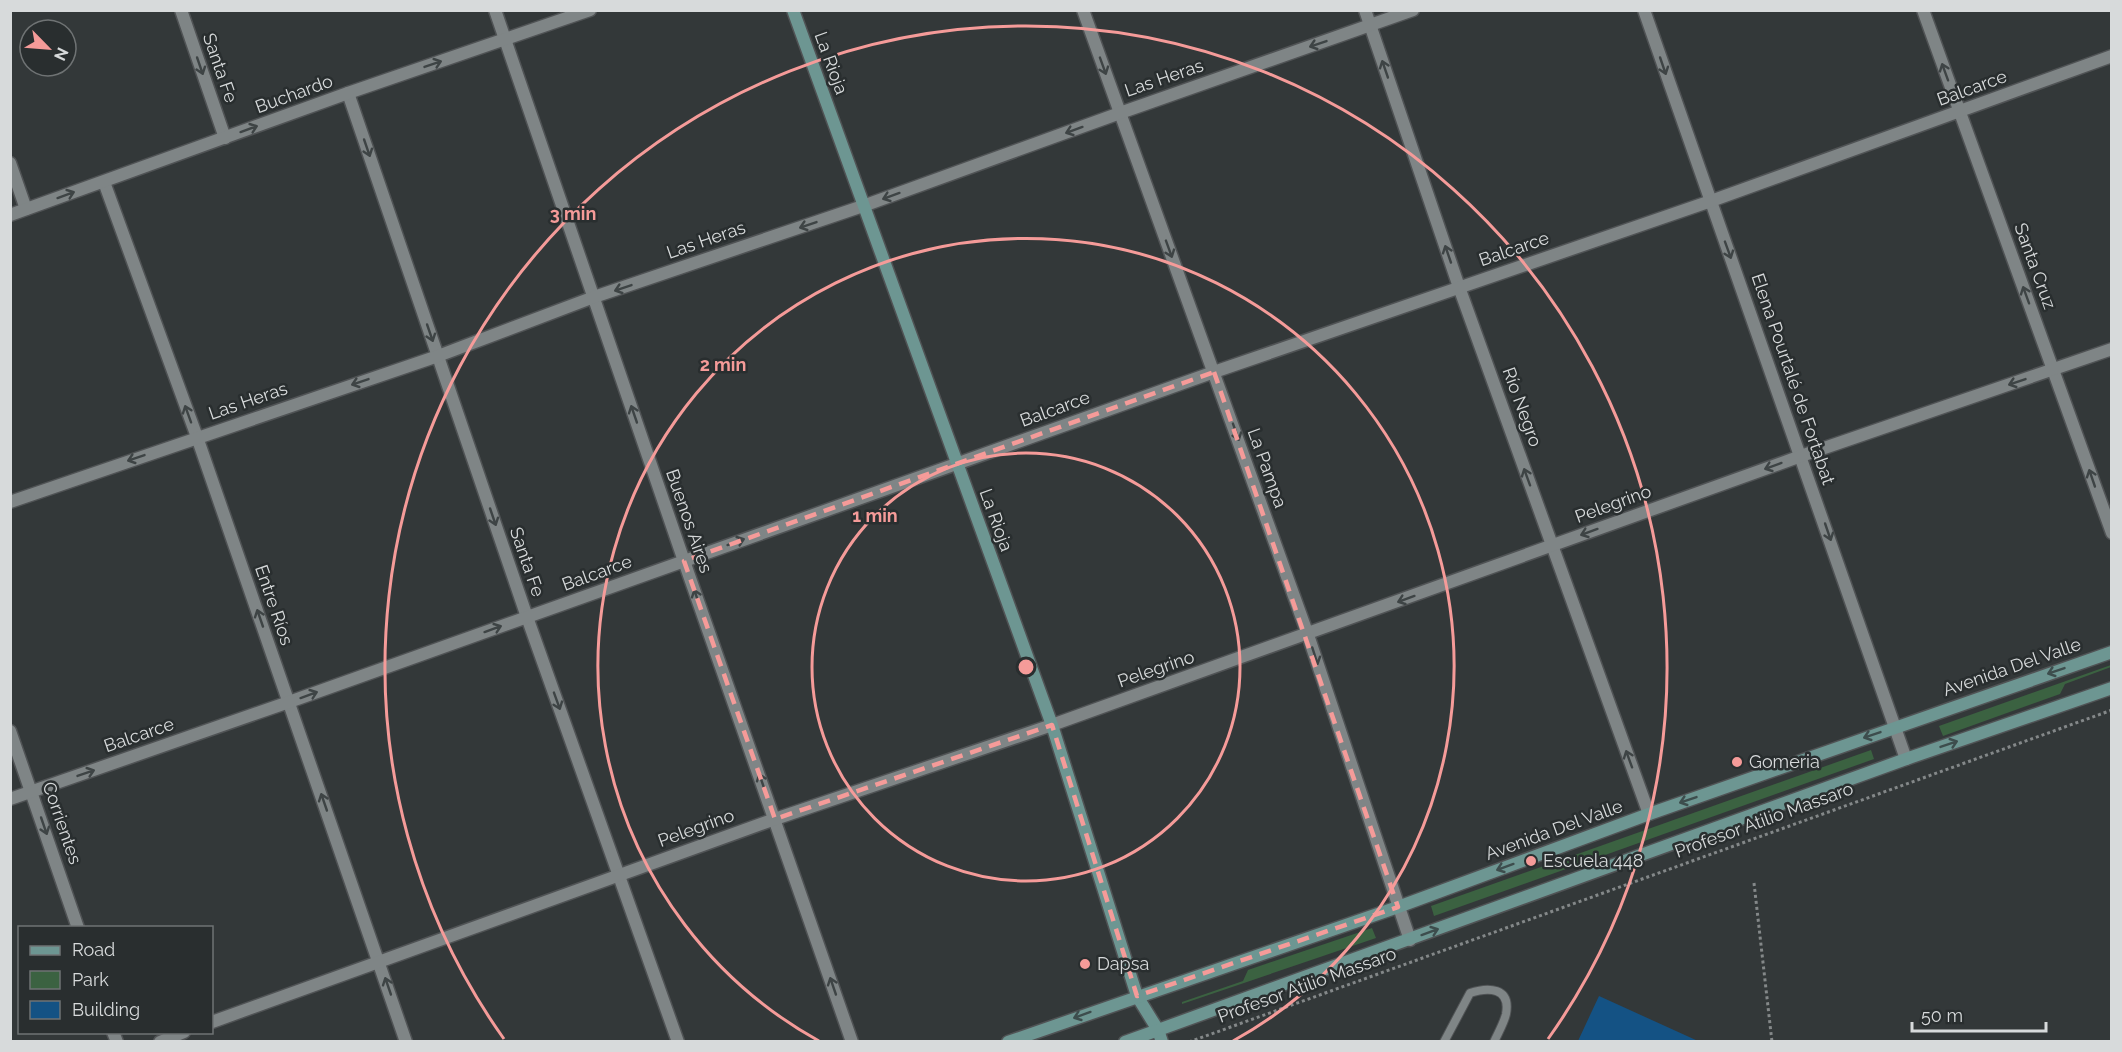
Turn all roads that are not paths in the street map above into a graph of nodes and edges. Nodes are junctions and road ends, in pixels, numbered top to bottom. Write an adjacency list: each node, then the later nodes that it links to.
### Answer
1 (181, 10): 16 (street, Santa Fe, one-way to 16)
2 (495, 10): 11 (street, Buenos Aires)
3 (590, 10): 11 (street, Buchardo)
4 (793, 10): 20 (main road, La Rioja)
5 (1083, 10): 15 (street, La Pampa, one-way to 15)
6 (1365, 10): 10 (street, Río Negro)
7 (1413, 10): 10 (street, Las Heras)
8 (1644, 10): 19 (street, Elena Pourtalé de Fortabat, one-way to 19)
9 (1923, 10): 14 (street, Santa Cruz, one-way to 9)
10 (1370, 26): 15 (street, Las Heras, one-way to 15); 23 (street, Río Negro, one-way to 10)
11 (505, 40): 13 (street, Buchardo, one-way to 11); 24 (street, Buenos Aires)
12 (2112, 56): 14 (street, Balcarce)
13 (348, 93): 16 (street, Buchardo, one-way to 13); 26 (street, Santa Fe, one-way to 26)
14 (1959, 111): 19 (street, Balcarce); 27 (street, Santa Cruz, one-way to 14)
15 (1120, 113): 20 (street, Las Heras, one-way to 20); 28 (street, La Pampa, one-way to 28)
16 (225, 138): 18 (street, Buchardo)
17 (10, 163): 21 (street)
18 (104, 182): 21 (street, Buchardo, one-way to 18); 29 (street, Entre Ríos, one-way to 18)
19 (1711, 201): 23 (street, Balcarce); 30 (street, Elena Pourtalé de Fortabat, one-way to 30)
20 (863, 206): 24 (street, Las Heras, one-way to 24); 31 (main road, La Rioja)
21 (26, 209): 22 (street, Buchardo)
22 (10, 215)
23 (1459, 286): 28 (street, Balcarce); 34 (street, Río Negro, one-way to 23)
24 (594, 297): 26 (street, Las Heras); 35 (street, Buenos Aires, one-way to 24)
25 (2112, 349): 27 (street, Pelegrino)
26 (438, 356): 29 (street, Las Heras, one-way to 29); 36 (street, Santa Fe, one-way to 36)
27 (2054, 370): 30 (street, Pelegrino, one-way to 30); 33 (street, Santa Cruz, one-way to 27)
28 (1214, 372): 31 (street, Balcarce); 37 (street, La Pampa, one-way to 37)
29 (197, 437): 32 (street, Las Heras, one-way to 32); 40 (street, Entre Ríos, one-way to 29)
30 (1801, 456): 34 (street, Pelegrino, one-way to 34); 42 (street, Elena Pourtalé de Fortabat, one-way to 42)
31 (956, 464): 35 (street, Balcarce, one-way to 31); 41 (main road, La Rioja)
32 (10, 502)
33 (2112, 533)
34 (1552, 545): 37 (street, Pelegrino, one-way to 37); 47 (street, Río Negro, one-way to 34)
35 (684, 561): 36 (street, Balcarce); 48 (street, Buenos Aires, one-way to 35)
36 (527, 617): 40 (street, Balcarce, one-way to 36); 49 (street, Santa Fe, one-way to 49)
37 (1308, 635): 41 (street, Pelegrino); 50 (street, La Pampa, one-way to 50)
38 (2112, 652): 42 (main road, Avenida Del Valle, one-way to 42)
39 (2112, 688): 44 (main road, one-way to 39)
40 (289, 702): 45 (street, Balcarce, one-way to 40); 53 (street, Entre Ríos, one-way to 40)
41 (1052, 725): 48 (street, Pelegrino); 54 (main road, La Rioja)
42 (1896, 727): 44 (street, Elena Pourtalé de Fortabat); 47 (main road, Avenida Del Valle, one-way to 47)
43 (10, 731): 45 (street, Corrientes)
44 (1906, 759): 52 (main road, one-way to 44)
45 (32, 791): 46 (street, Balcarce); 51 (street, Corrientes, one-way to 51)
46 (10, 799)
47 (1648, 814): 50 (main road, Avenida Del Valle, one-way to 50)
48 (775, 819): 49 (street, Pelegrino); 61 (street, Buenos Aires, one-way to 48)
49 (620, 874): 53 (street, Pelegrino); 60 (street, Santa Fe)
50 (1398, 907): 52 (street, La Pampa); 54 (main road, Avenida Del Valle)
51 (78, 926)
52 (1410, 940): 57 (main road)
53 (379, 961): 55 (street, Pelegrino); 59 (street, Entre Ríos, one-way to 53)
54 (1137, 996): 57 (main road, La Rioja); 62 (main road, Avenida Del Valle, one-way to 62)
55 (213, 1022)
56 (179, 1034): 58 (street)
57 (1160, 1036): 63 (main road)
58 (160, 1041)
59 (406, 1041)
60 (678, 1041)
61 (852, 1041)
62 (1008, 1041)
63 (1125, 1041)
64 (1444, 1041): 65 (lane)
65 (1494, 1041)

